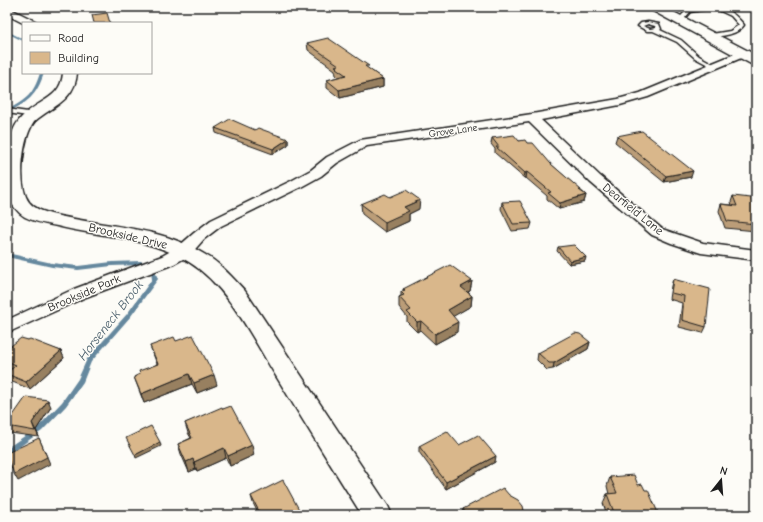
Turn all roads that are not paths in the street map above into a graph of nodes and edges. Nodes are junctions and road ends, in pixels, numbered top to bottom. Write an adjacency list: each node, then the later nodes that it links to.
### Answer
1 (655, 7): 3 (main road)
2 (7, 10): 4 (street)
3 (677, 19): 6 (main road); 6 (lane)
4 (29, 22)
5 (655, 30): 9 (lane)
6 (708, 36): 7 (main road)
7 (742, 54): 8 (main road); 9 (street, Grove Lane)
8 (756, 61)
9 (714, 66): 13 (street, Grove Lane)
10 (70, 74): 12 (street, Brookside Drive)
11 (9, 111): 12 (lane)
12 (34, 115): 14 (street, Brookside Drive)
13 (532, 118): 14 (street, Grove Lane); 15 (street, Dearfield Lane)
14 (176, 255): 16 (street, Brookside Park); 17 (street, Brookside Drive)
15 (756, 255)
16 (7, 327)
17 (378, 515)

